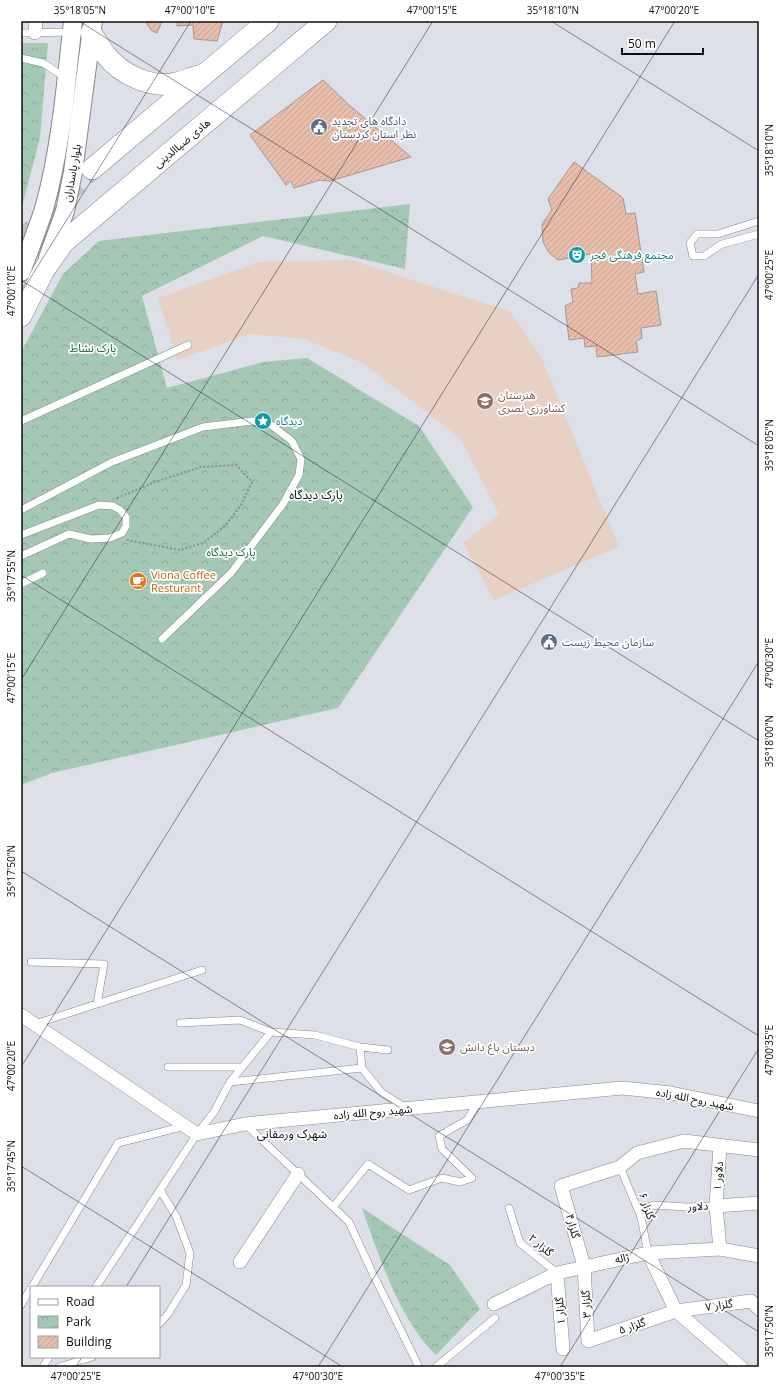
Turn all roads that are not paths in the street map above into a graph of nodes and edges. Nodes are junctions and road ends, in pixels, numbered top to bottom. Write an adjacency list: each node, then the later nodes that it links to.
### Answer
1 (268, 21): 7 (main road)
2 (324, 22): 12 (main road, هادی ضیاالدینی)
3 (36, 27): 4 (lane); 5 (lane)
4 (82, 27): 7 (main road); 8 (main road, بلوار پاسداران); 12 (main road, بلوار پاسداران)
5 (21, 33)
6 (21, 58): 8 (lane)
7 (206, 73): 9 (main road)
8 (67, 79): 13 (main road, بلوار پاسداران)
9 (92, 169)
10 (759, 221): 11 (lane)
11 (759, 234)
12 (44, 270): 14 (main road, بلوار پاسداران)
13 (21, 272)
14 (21, 316)
15 (188, 345): 16 (lane)
16 (21, 421)
17 (21, 510): 22 (lane)
18 (21, 535): 19 (lane)
19 (21, 556)
20 (43, 573): 21 (lane)
21 (21, 584)
22 (162, 639)
23 (31, 962): 25 (lane)
24 (202, 970): 25 (lane)
25 (97, 1004): 28 (lane)
26 (21, 1015): 28 (street)
27 (180, 1023): 29 (lane)
28 (35, 1024): 40 (street)
29 (272, 1032): 30 (lane); 33 (lane)
30 (360, 1047): 31 (lane); 34 (lane)
31 (388, 1050)
32 (168, 1067): 33 (lane)
33 (242, 1067): 35 (lane)
34 (362, 1068): 35 (lane); 37 (lane)
35 (230, 1082): 41 (lane)
36 (478, 1102): 37 (street, شهید روح الله زاده); 38 (street, شهید روح الله زاده); 48 (lane)
37 (407, 1108): 39 (street, شهید روح الله زاده)
38 (759, 1111)
39 (245, 1124): 41 (street, شهید روح الله زاده); 45 (lane)
40 (185, 1126): 41 (street); 58 (lane)
41 (197, 1134): 46 (lane)
42 (720, 1146): 43 (street); 44 (street); 49 (street, دلاور ۱)
43 (759, 1150)
44 (620, 1167): 51 (lane, گلزار ۶); 56 (street, گلزار۴)
45 (298, 1174): 48 (lane); 55 (street)
46 (160, 1190): 59 (lane); 66 (lane)
47 (759, 1203): 49 (street, دلاور)
48 (334, 1206): 73 (lane)
49 (716, 1206): 51 (lane, دلاور); 52 (street, دلاور ۱)
50 (509, 1208): 57 (lane, گلزار ۲)
51 (639, 1211): 53 (lane, گلزار ۶)
52 (720, 1249): 53 (street, ژاله); 54 (street, ژاله)
53 (648, 1253): 56 (street, ژاله); 64 (street)
54 (759, 1256)
55 (240, 1262)
56 (584, 1266): 57 (street, ژاله); 67 (street, گلزار ۳)
57 (557, 1273): 61 (street, ژاله); 68 (street, گلزار ۱)
58 (32, 1286)
59 (97, 1286)
60 (30, 1290): 62 (lane)
61 (494, 1304)
62 (21, 1305)
63 (759, 1309): 64 (street, گلزار ۷)
64 (676, 1311): 67 (street, گلزار ۵); 75 (street)
65 (495, 1318): 74 (lane)
66 (160, 1323)
67 (588, 1341)
68 (563, 1349)
69 (48, 1358): 71 (lane)
70 (89, 1358): 72 (lane)
71 (43, 1367)
72 (59, 1367)
73 (419, 1367)
74 (436, 1367)
75 (740, 1367)

